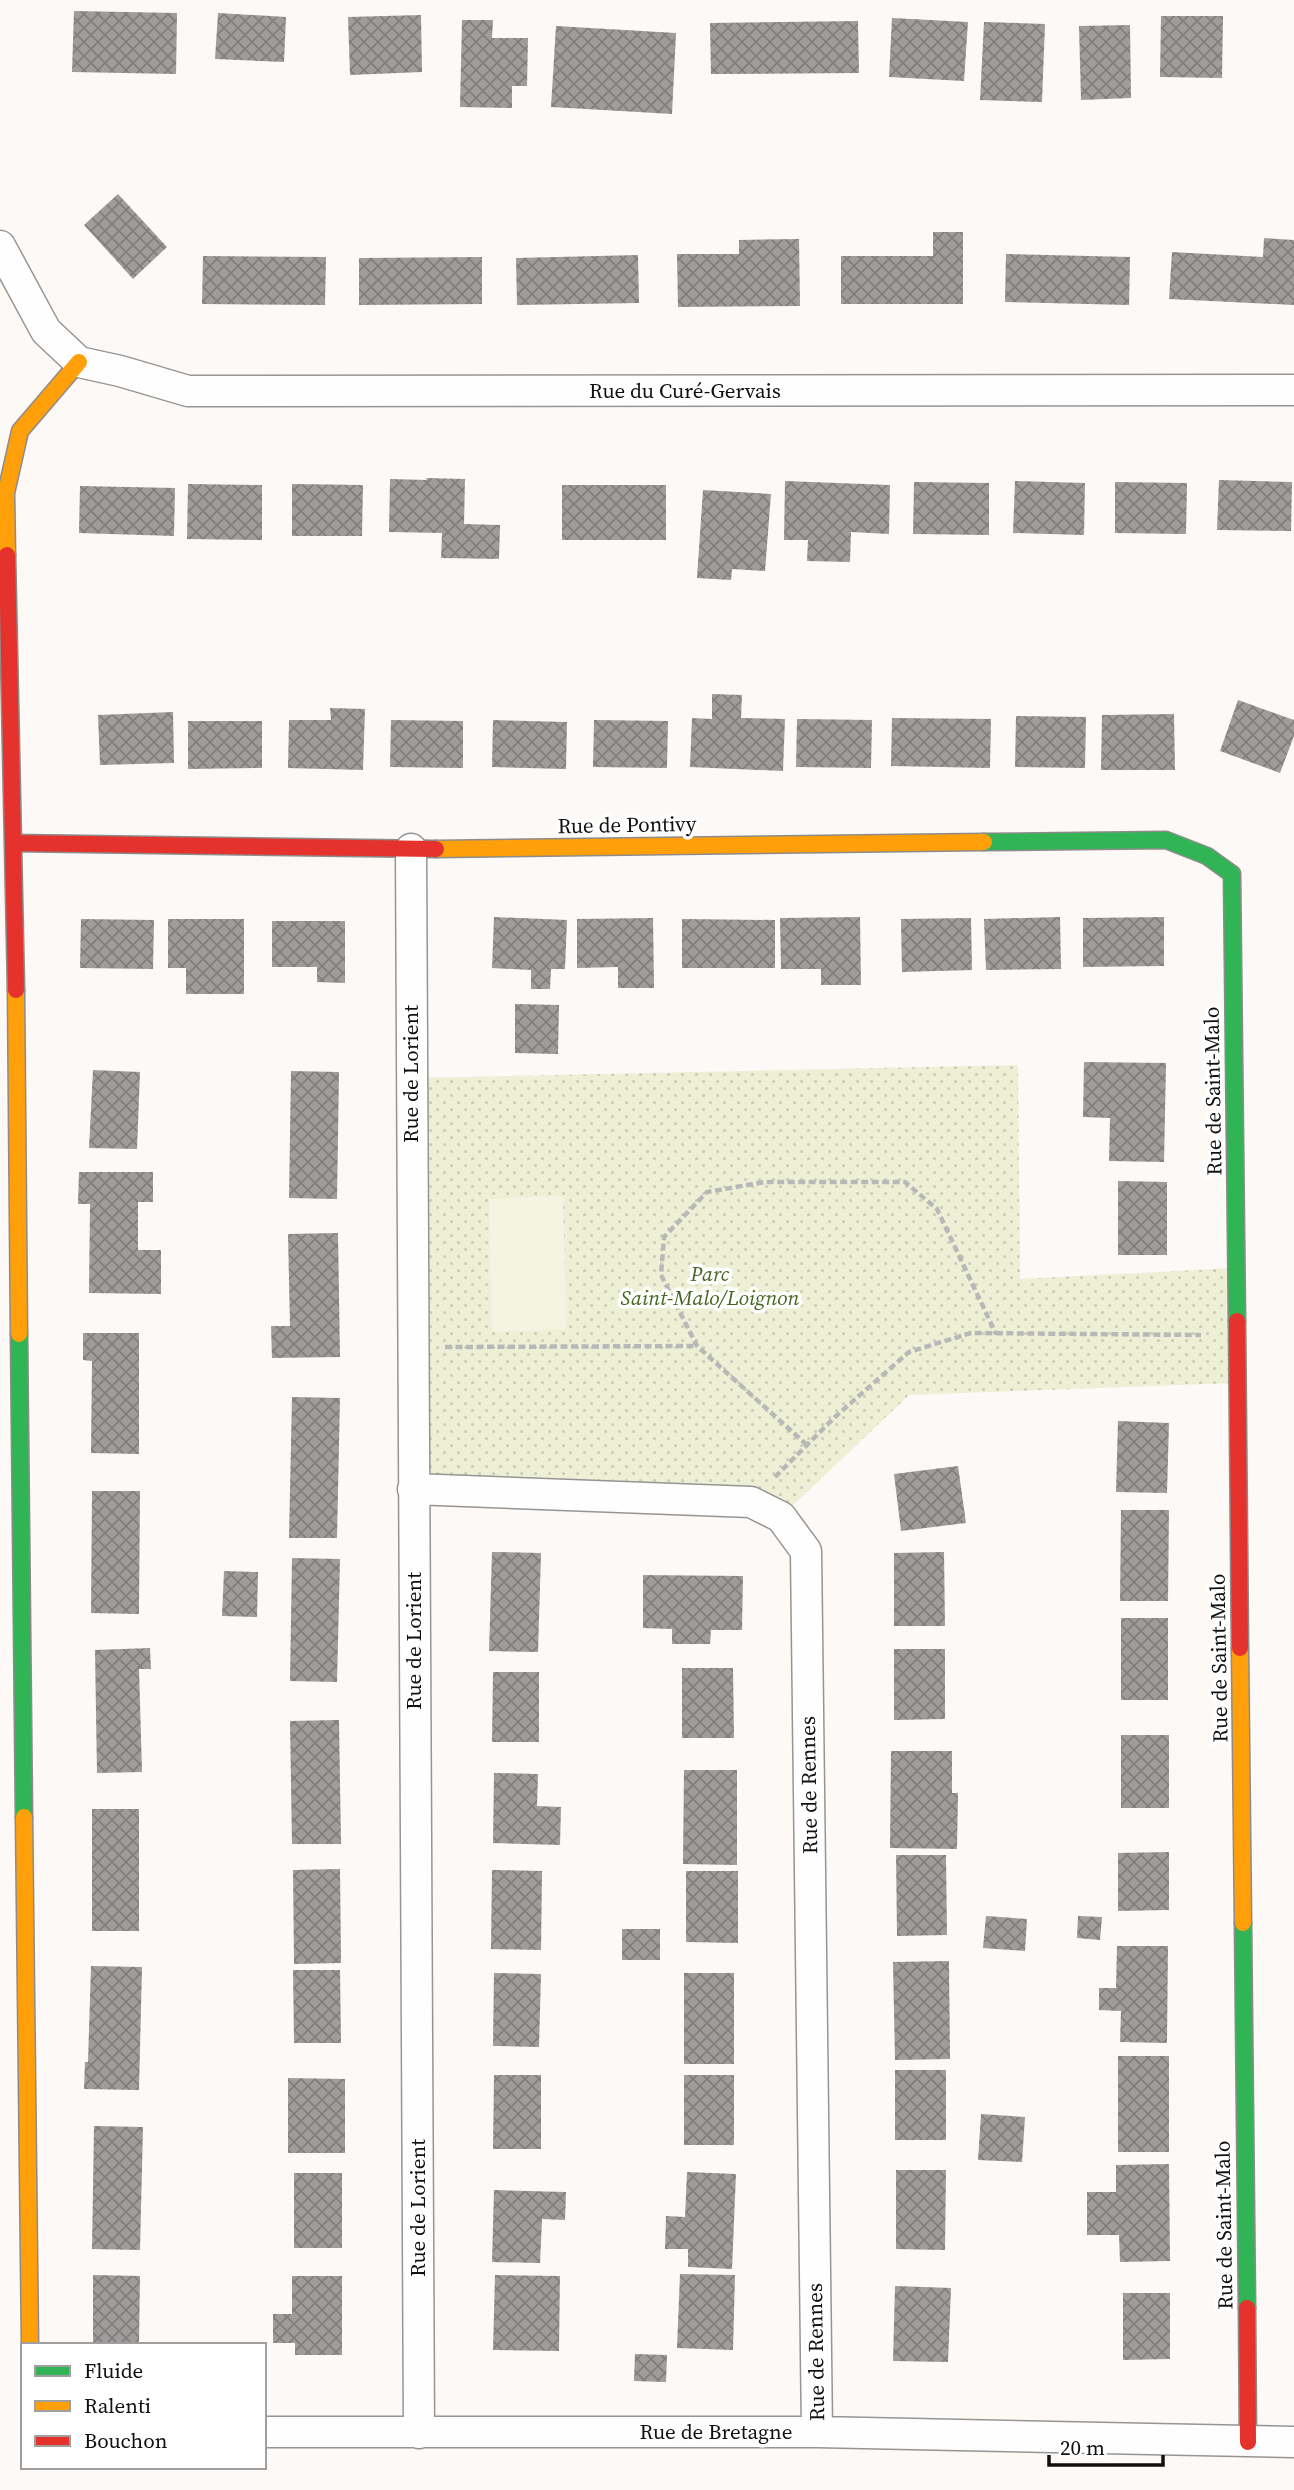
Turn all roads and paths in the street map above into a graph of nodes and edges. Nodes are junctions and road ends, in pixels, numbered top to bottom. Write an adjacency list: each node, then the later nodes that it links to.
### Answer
1 (0, 246): 2 (street)
2 (79, 362): 3 (street, Rue du Curé-Gervais); 4 (street)
3 (1294, 390)
4 (14, 843): 5 (street, Rue de Pontivy); 14 (street)
5 (411, 849): 6 (street, Rue de Pontivy); 10 (street, Rue de Lorient)
6 (1232, 874): 8 (street, Rue de Saint-Malo)
7 (996, 1334): 8 (path); 9 (path); 11 (path)
8 (1237, 1335): 18 (street, Rue de Saint-Malo)
9 (696, 1346): 10 (path); 11 (path)
10 (413, 1347): 12 (street, Rue de Lorient)
11 (807, 1445): 13 (path)
12 (413, 1489): 13 (street, Rue de Rennes); 17 (street, Rue de Lorient)
13 (751, 1502): 16 (street, Rue de Rennes)
14 (30, 2343)
15 (266, 2432): 17 (street, Rue de Bretagne)
16 (817, 2432): 17 (street, Rue de Bretagne); 18 (street, Rue de Bretagne)
17 (419, 2433)
18 (1248, 2442): 19 (street, Rue de Bretagne)
19 (1294, 2442)

